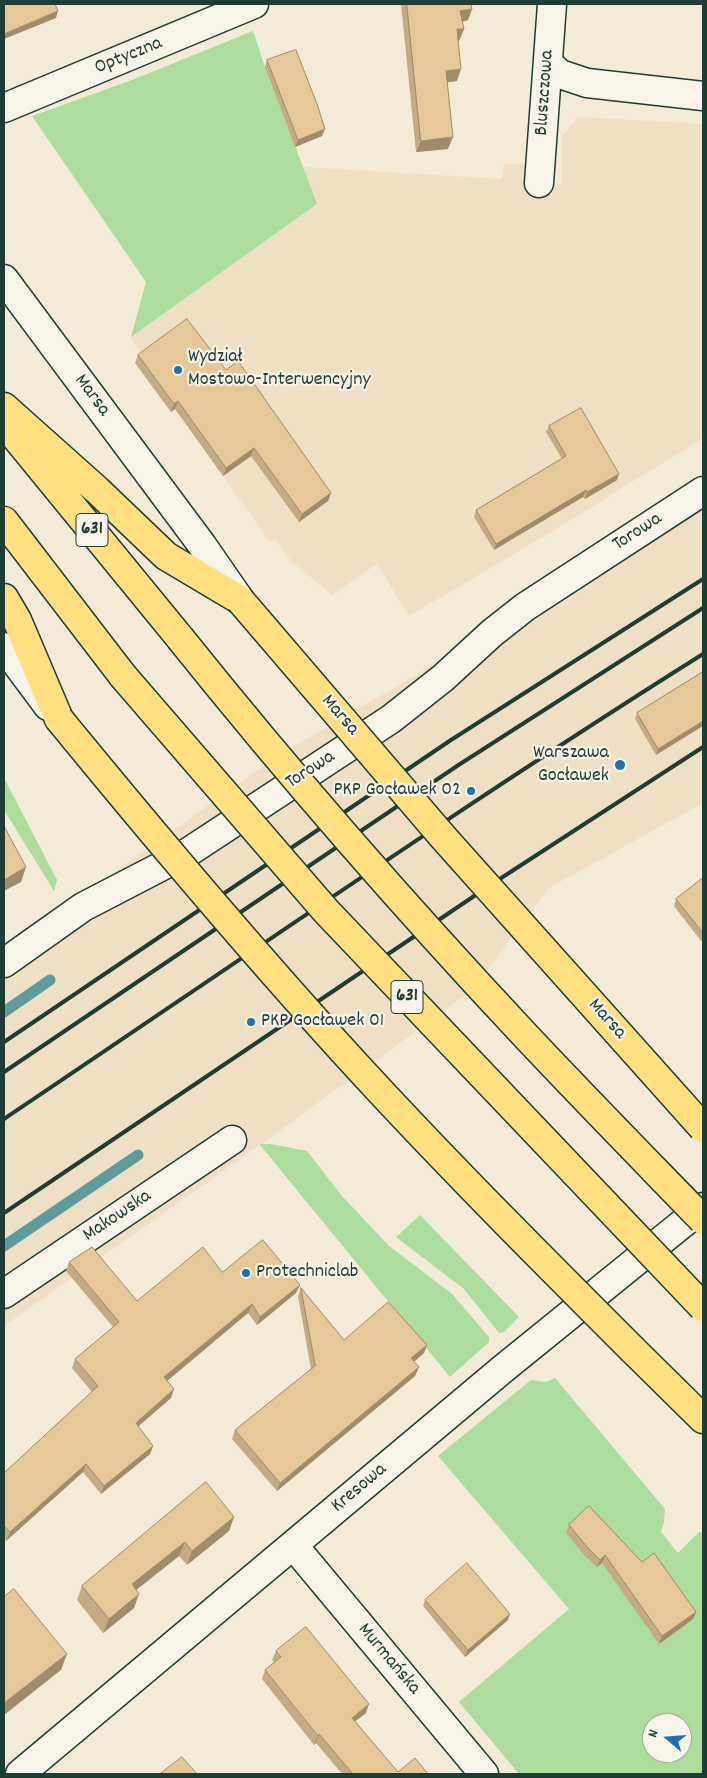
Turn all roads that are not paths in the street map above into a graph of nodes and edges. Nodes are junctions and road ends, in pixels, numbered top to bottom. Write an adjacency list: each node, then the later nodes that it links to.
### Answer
1 (254, 4): 5 (street, Optyczna)
2 (552, 4): 3 (street, Bluszczowa)
3 (549, 64): 4 (street); 6 (street, Bluszczowa)
4 (703, 96)
5 (4, 108)
6 (539, 183)
7 (4, 279): 13 (street, Marsa)
8 (4, 407): 13 (main road)
9 (4, 422): 20 (main road, 631, bridge)
10 (703, 491): 16 (street, Torowa)
11 (4, 521): 22 (main road, 631, bridge)
12 (4, 598): 15 (main road)
13 (240, 600): 17 (main road, Marsa, bridge)
14 (4, 647): 15 (street)
15 (58, 719): 23 (main road, bridge)
16 (4, 963)
17 (703, 1128)
18 (232, 1140): 21 (street, Makowska)
19 (703, 1207): 24 (street, Kresowa)
20 (703, 1220)
21 (4, 1294)
22 (703, 1307)
23 (703, 1419)
24 (293, 1545): 25 (street, Kresowa); 26 (street, Murmańska)
25 (20, 1774)
26 (484, 1774)

